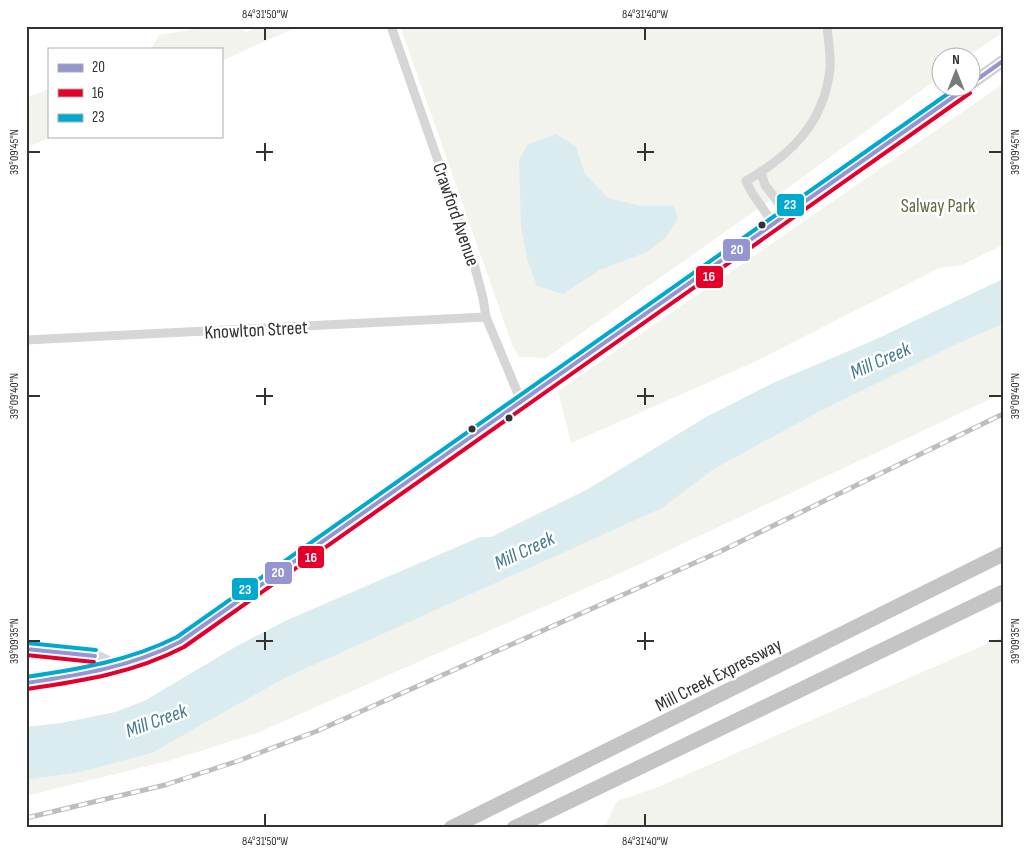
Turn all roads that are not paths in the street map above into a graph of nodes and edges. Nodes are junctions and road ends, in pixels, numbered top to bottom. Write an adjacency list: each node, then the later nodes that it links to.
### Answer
1 (391, 26): 9 (street, Crawford Avenue)
2 (827, 26): 6 (street)
3 (1003, 61): 4 (main road)
4 (982, 76)
5 (952, 98): 7 (main road)
6 (762, 172): 7 (street); 8 (street)
7 (786, 214): 8 (main road)
8 (773, 223): 11 (main road)
9 (486, 317): 10 (street, Knowlton Street); 11 (street, Crawford Avenue)
10 (26, 340)
11 (521, 401): 15 (main road)
12 (1003, 554): 17 (highway, Mill Creek Expressway)
13 (1003, 592): 18 (highway)
14 (26, 649): 15 (street)
15 (119, 667): 16 (main road)
16 (26, 683)
17 (451, 828)
18 (514, 828)

